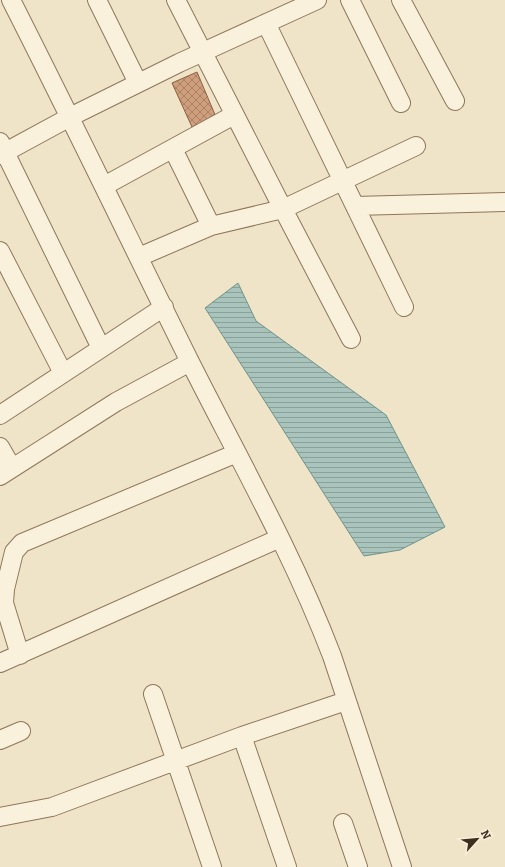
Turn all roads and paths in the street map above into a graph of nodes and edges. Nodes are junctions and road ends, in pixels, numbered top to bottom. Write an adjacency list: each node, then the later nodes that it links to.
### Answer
1 (11, 0): 13 (street)
2 (97, 0): 9 (street)
3 (176, 0): 8 (street)
4 (317, 0): 7 (street)
5 (350, 0): 11 (street)
6 (401, 0): 10 (street)
7 (266, 23): 8 (street); 17 (street)
8 (202, 53): 9 (street); 12 (street)
9 (138, 83): 13 (street)
10 (455, 101)
11 (401, 103)
12 (234, 115): 15 (street); 21 (street)
13 (70, 117): 16 (street); 18 (street)
14 (416, 146): 17 (street)
15 (173, 149): 18 (street); 22 (street)
16 (2, 150): 28 (street)
17 (343, 180): 20 (street); 21 (street)
18 (104, 186): 24 (street)
19 (505, 202): 20 (street)
20 (355, 206): 26 (street)
21 (282, 209): 22 (street); 27 (street)
22 (211, 226): 24 (street)
23 (0, 250): 30 (street)
24 (139, 256): 25 (street)
25 (164, 307): 28 (street); 29 (street)
26 (404, 307)
27 (351, 339)
28 (101, 348): 30 (street)
29 (190, 362): 33 (street); 34 (street)
30 (63, 373): 31 (street)
31 (0, 415)
32 (0, 448): 34 (street)
33 (237, 453): 35 (street); 36 (street)
34 (6, 472)
35 (280, 538): 37 (street); 39 (street)
36 (2, 590): 37 (street)
37 (10, 659)
38 (153, 694): 43 (street)
39 (346, 701): 41 (street); 49 (street)
40 (21, 731): 42 (street)
41 (242, 736): 43 (street); 47 (street)
42 (0, 740)
43 (175, 761): 44 (street); 46 (street)
44 (0, 817)
45 (343, 823): 48 (street)
46 (212, 867)
47 (287, 867)
48 (358, 867)
49 (402, 867)

